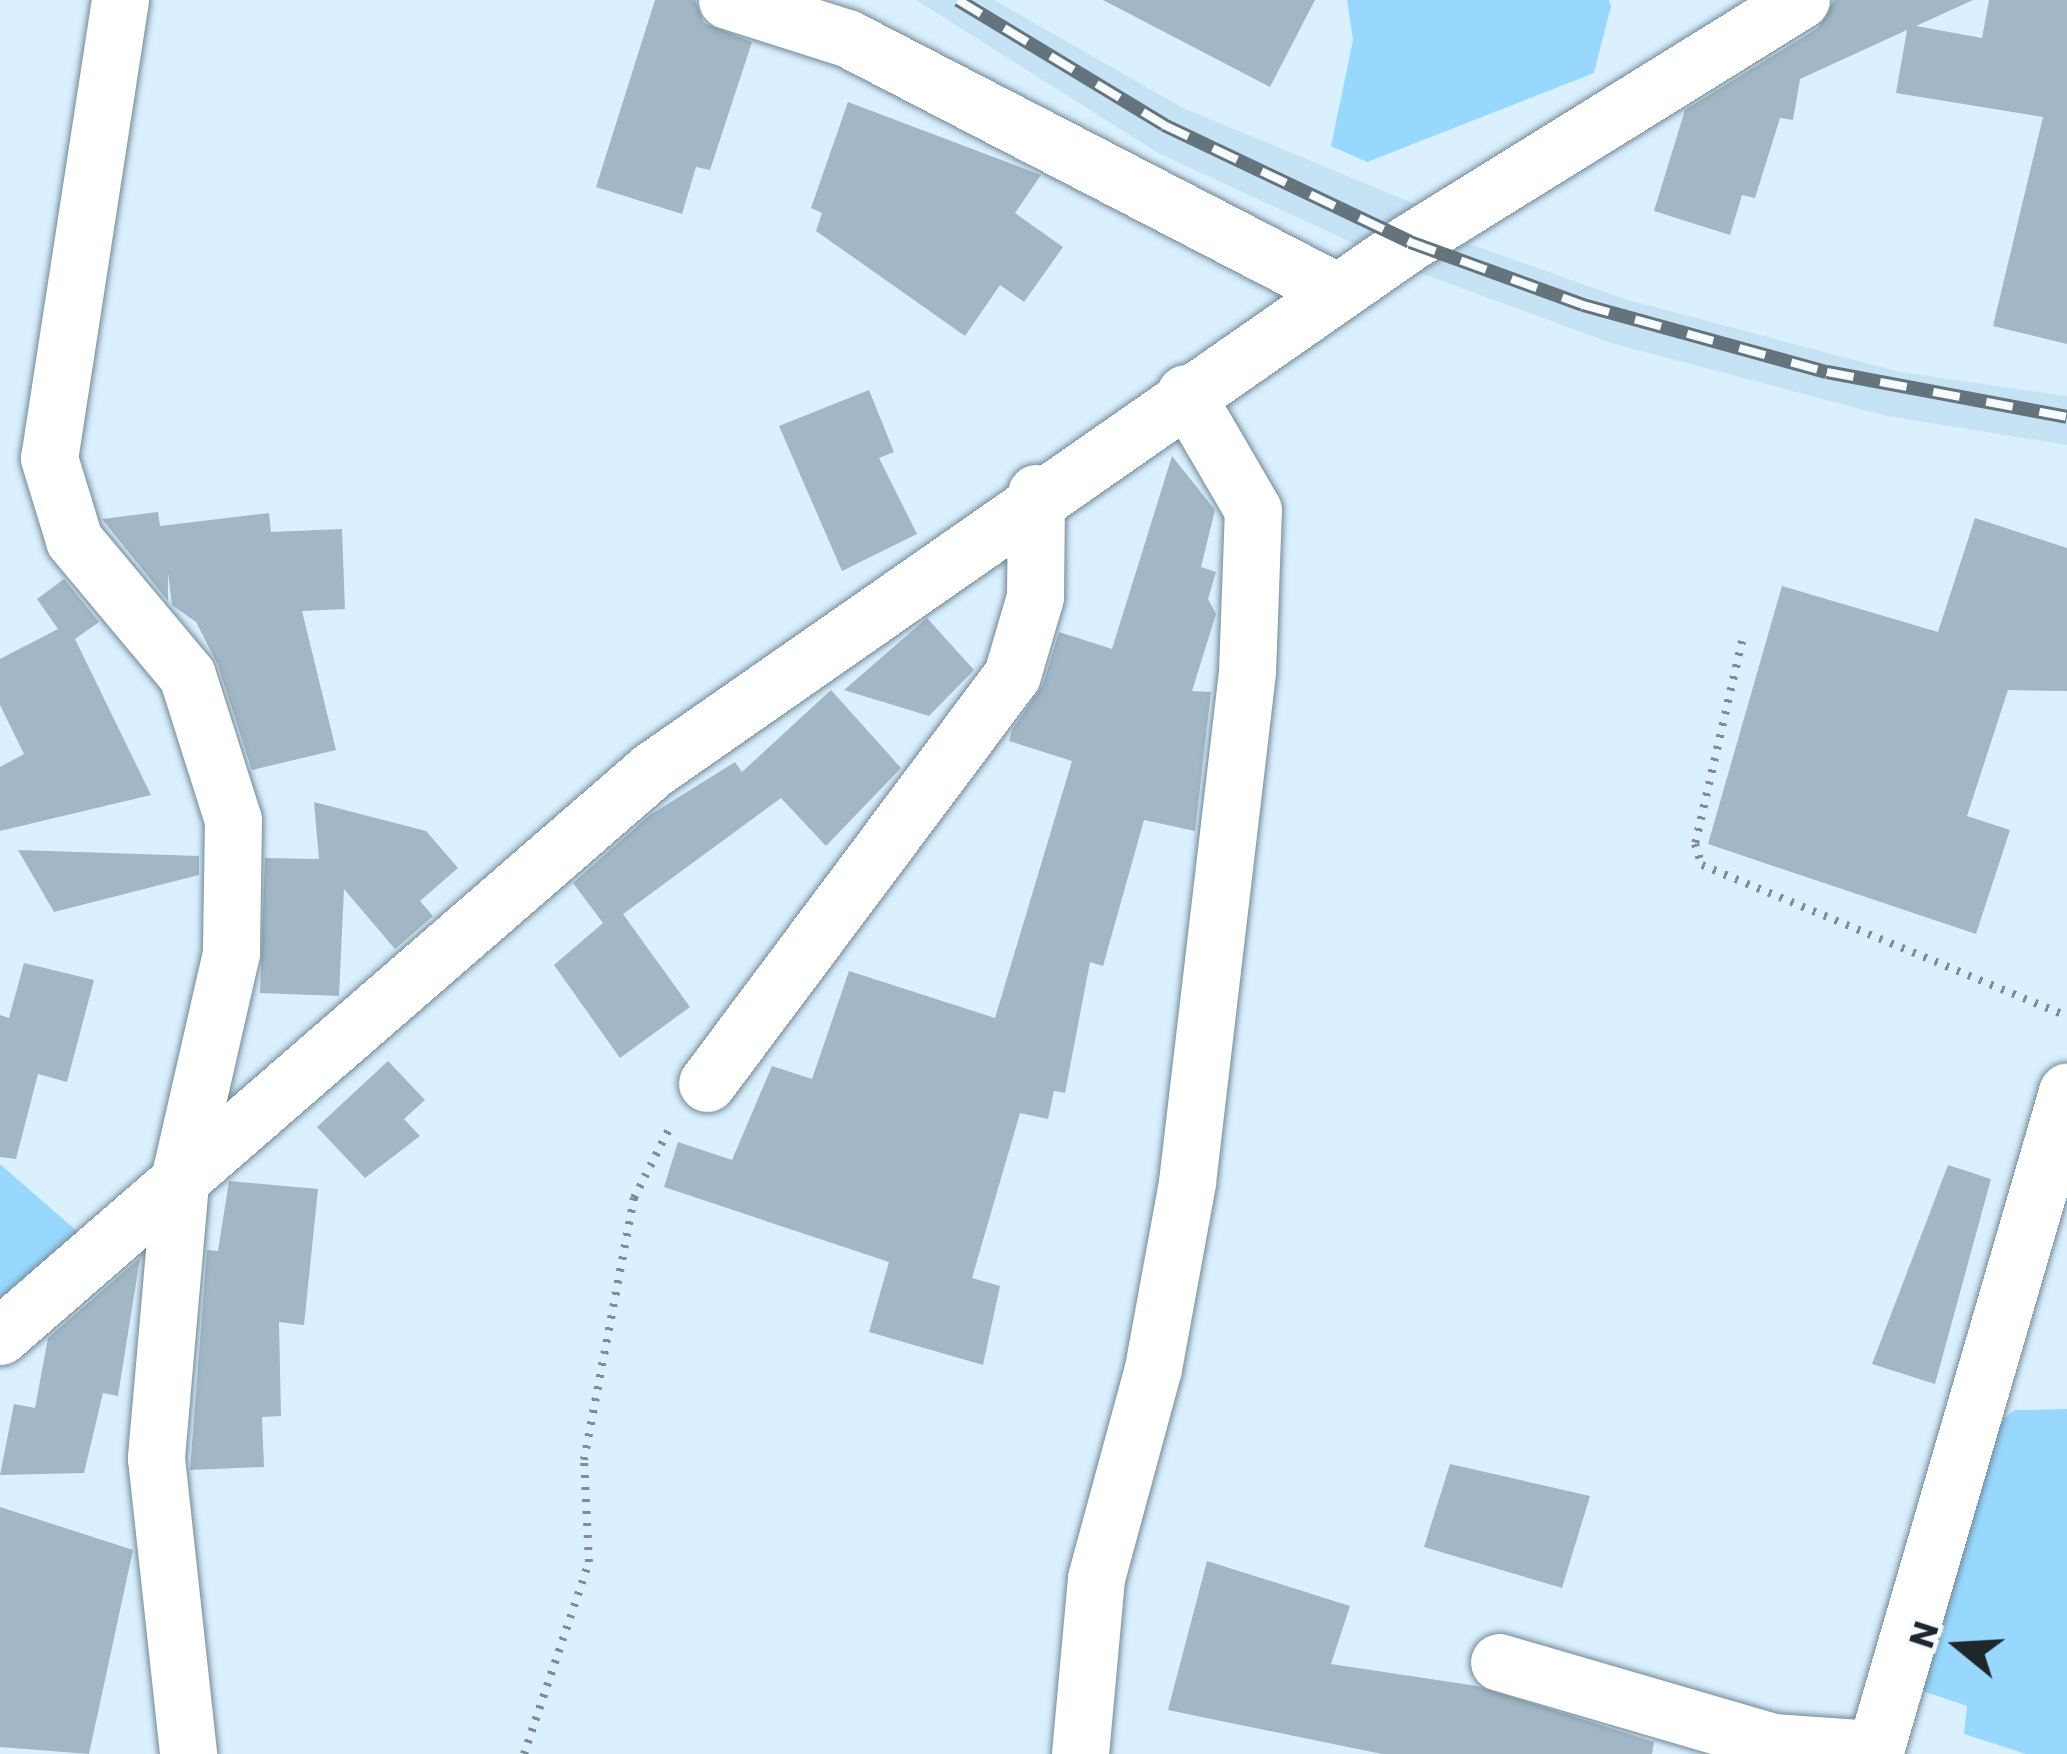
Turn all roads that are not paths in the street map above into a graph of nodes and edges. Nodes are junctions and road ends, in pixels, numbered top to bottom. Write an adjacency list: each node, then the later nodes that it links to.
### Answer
1 (120, 0): 9 (street)
2 (727, 0): 4 (street)
3 (1802, 0): 4 (street)
4 (1336, 291): 5 (street)
5 (1186, 392): 6 (street); 14 (street)
6 (1036, 493): 7 (street); 9 (street)
7 (707, 1083)
8 (2065, 1113): 12 (street)
9 (181, 1171): 10 (street); 13 (street)
10 (0, 1336)
11 (1499, 1662): 12 (street)
12 (1875, 1752)
13 (188, 1754)
14 (1080, 1754)

